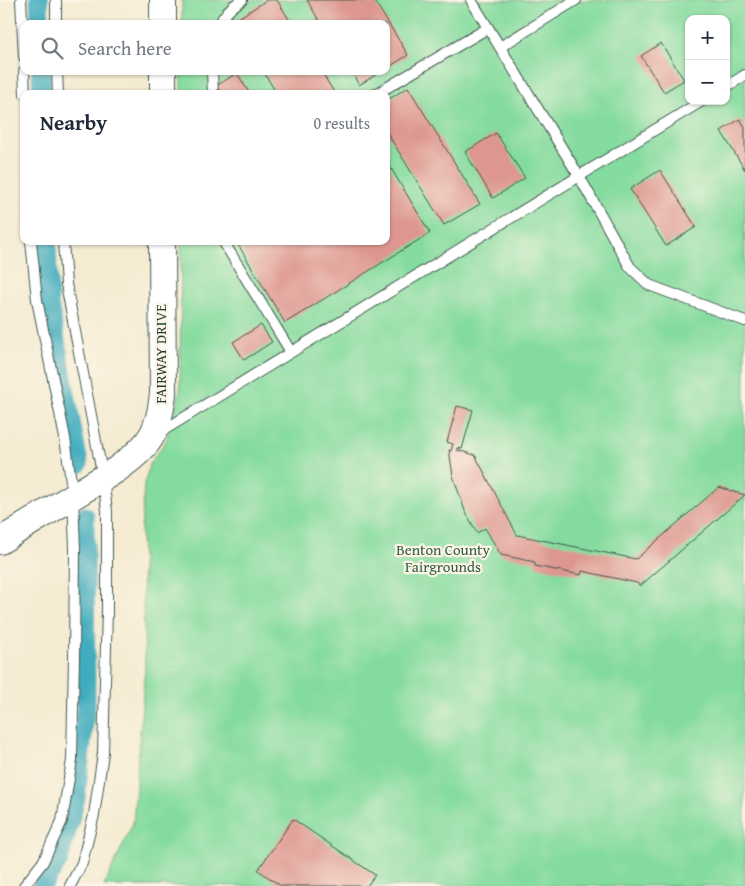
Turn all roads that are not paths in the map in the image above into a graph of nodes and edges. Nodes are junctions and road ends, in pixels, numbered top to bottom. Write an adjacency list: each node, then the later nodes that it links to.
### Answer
1 (22, 0): 7 (lane)
2 (56, 0): 8 (lane)
3 (163, 0): 9 (street)
4 (242, 0): 10 (lane)
5 (471, 0): 11 (lane)
6 (576, 0): 12 (lane)
7 (23, 20)
8 (56, 20)
9 (163, 20)
10 (222, 20)
11 (488, 28): 12 (lane); 23 (lane)
12 (500, 47): 25 (lane)
13 (24, 75): 19 (lane)
14 (57, 75): 20 (lane)
15 (163, 75): 21 (street)
16 (212, 75): 22 (lane)
17 (745, 75): 18 (lane)
18 (730, 84)
19 (25, 90)
20 (58, 90)
21 (163, 90)
22 (213, 90)
23 (383, 90)
24 (695, 105): 25 (lane)
25 (578, 176): 30 (lane); 31 (lane)
26 (31, 245): 33 (lane)
27 (63, 245): 33 (lane)
28 (162, 245): 32 (street, FAIRWAY DRIVE)
29 (225, 245): 31 (lane)
30 (745, 321)
31 (291, 352): 32 (lane)
32 (151, 437): 33 (street, FAIRWAY DRIVE)
33 (86, 488): 34 (street, FAIRWAY DRIVE); 35 (lane); 36 (lane)
34 (0, 542)
35 (24, 886)
36 (70, 886)

